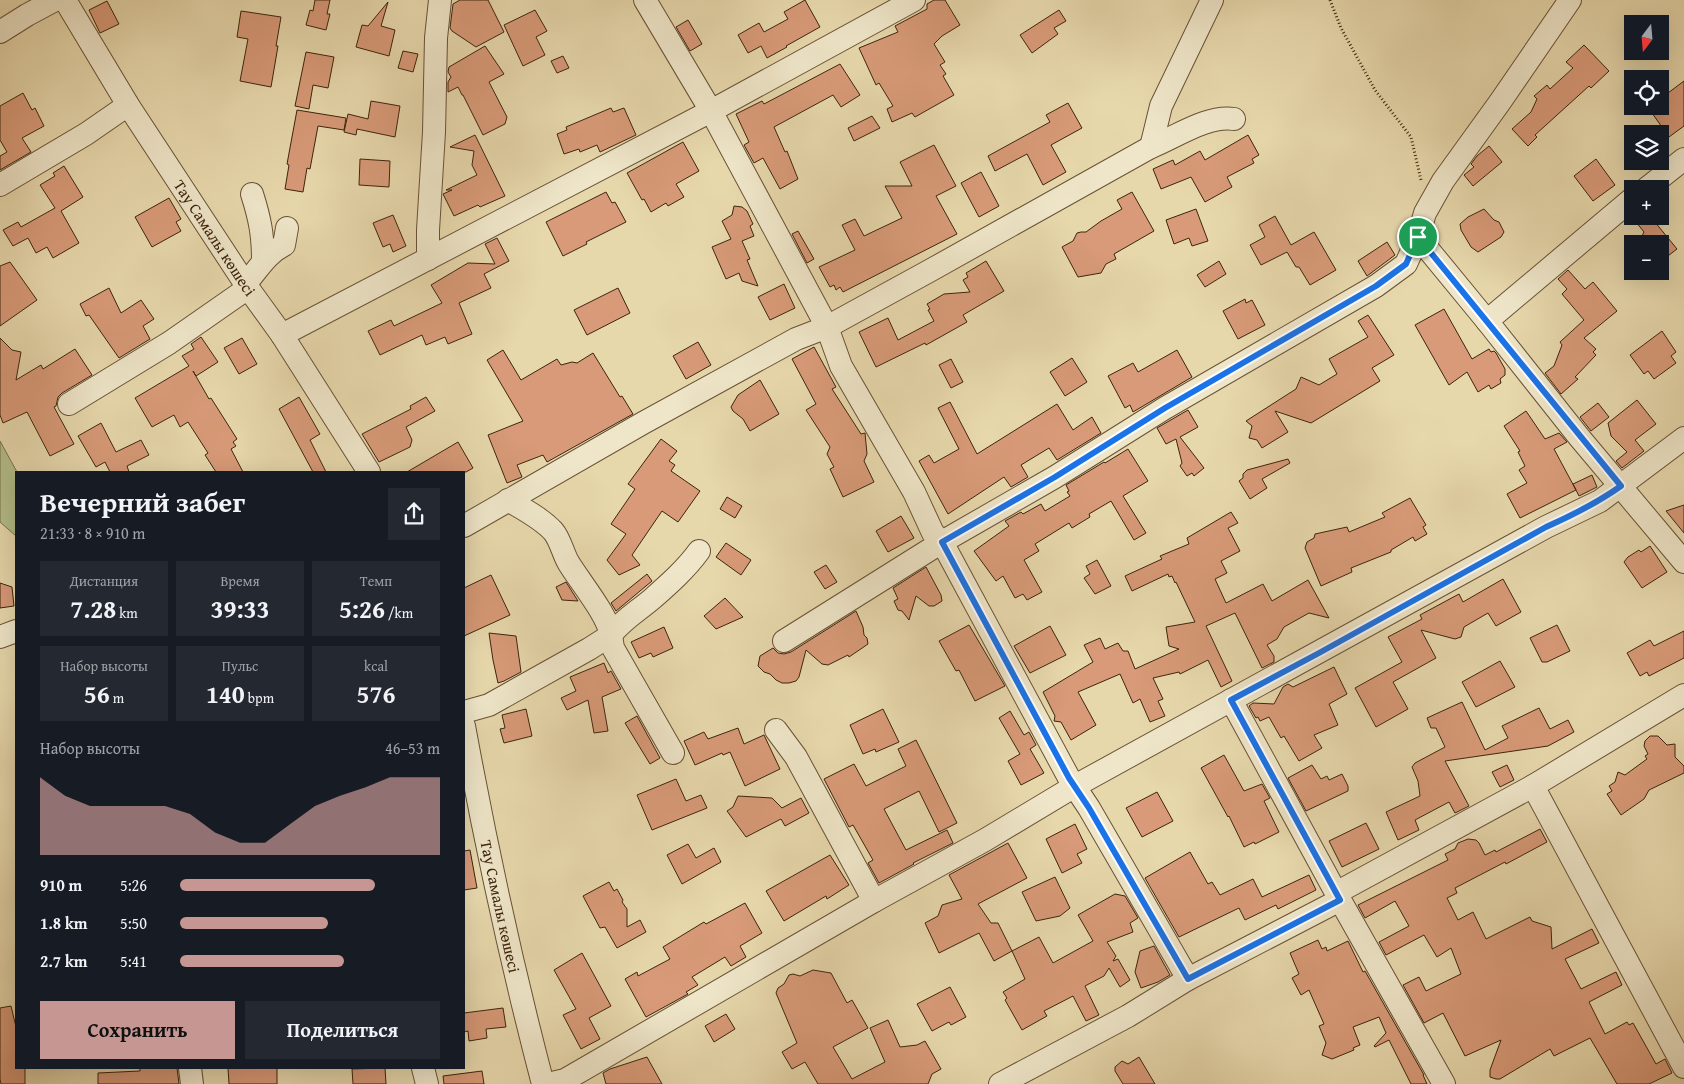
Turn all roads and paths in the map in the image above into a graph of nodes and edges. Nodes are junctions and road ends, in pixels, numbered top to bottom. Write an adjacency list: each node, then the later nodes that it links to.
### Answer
1 (55, 0): 9 (street)
2 (65, 0): 10 (street, Тау Самалы көшесі)
3 (440, 0): 22 (street)
4 (645, 0): 11 (street)
5 (914, 0): 11 (street)
6 (1212, 0): 13 (street)
7 (1330, 0): 19 (path)
8 (1570, 0): 19 (street)
9 (0, 32)
10 (128, 105): 16 (street); 24 (street, Тау Самалы көшесі)
11 (711, 111): 22 (street); 26 (street)
12 (1234, 119): 13 (street)
13 (1151, 147): 26 (street)
14 (1684, 159): 15 (street)
15 (1657, 180)
16 (0, 185)
17 (252, 194): 23 (street)
18 (1624, 206): 25 (street)
19 (1426, 210): 21 (street)
20 (288, 228): 23 (street)
21 (1418, 237): 25 (street); 34 (street)
22 (428, 259): 27 (street)
23 (263, 261): 24 (street)
24 (246, 286): 27 (street, Тау Самалы көшесі); 28 (street)
25 (1487, 321): 31 (street)
26 (827, 326): 32 (street); 34 (street)
27 (282, 335): 30 (street, Тау Самалы көшесі)
28 (69, 404)
29 (1684, 438): 31 (street)
30 (368, 471)
31 (1621, 486): 36 (street); 42 (street)
32 (508, 500): 33 (street); 38 (street)
33 (465, 525)
34 (942, 542): 40 (street); 47 (street)
35 (699, 550): 38 (street)
36 (1684, 562)
37 (15, 631): 39 (street)
38 (611, 635): 43 (street); 46 (street)
39 (0, 637)
40 (784, 640)
41 (1684, 695): 48 (street)
42 (1231, 700): 47 (street); 49 (street)
43 (465, 712)
44 (776, 730): 50 (street)
45 (465, 731): 57 (street, Тау Самалы көшесі)
46 (673, 754)
47 (1075, 786): 50 (street); 51 (street)
48 (1532, 786): 49 (street); 52 (street)
49 (1338, 896): 51 (street); 60 (street)
50 (874, 901): 58 (street)
51 (1188, 979): 59 (street)
52 (1684, 1067)
53 (190, 1069): 55 (street)
54 (423, 1069): 56 (street)
55 (192, 1084)
56 (426, 1084)
57 (543, 1084)
58 (548, 1084)
59 (1000, 1084)
60 (1444, 1084)

